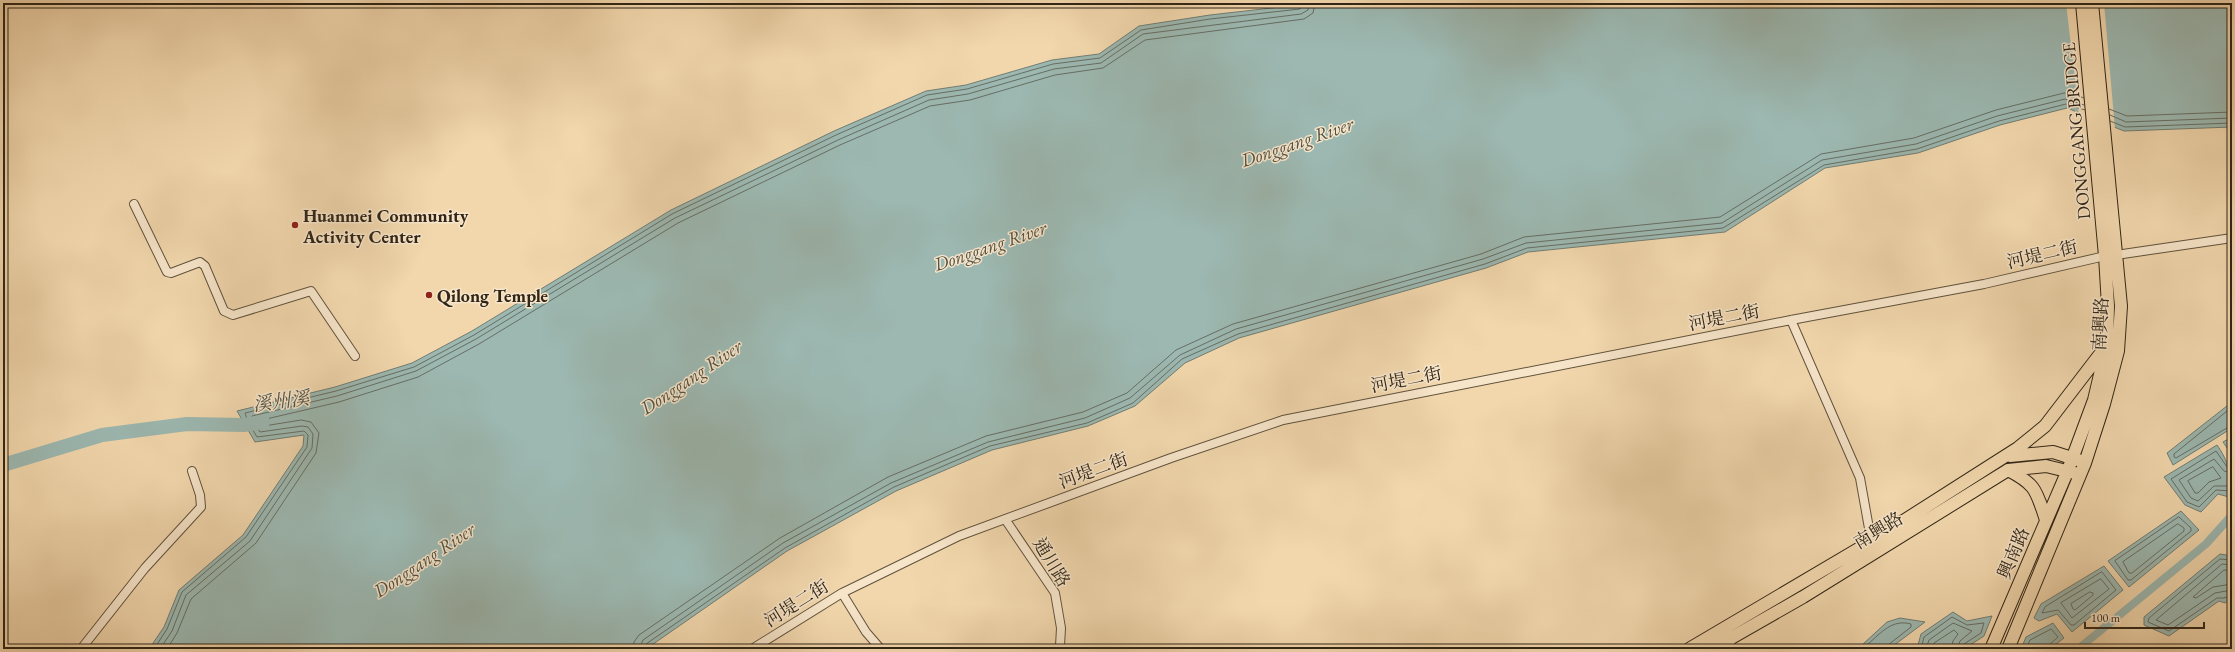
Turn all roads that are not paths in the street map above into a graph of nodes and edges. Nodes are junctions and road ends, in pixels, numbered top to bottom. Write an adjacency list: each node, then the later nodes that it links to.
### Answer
1 (2082, 3): 5 (main road, DONGGANG BRIDGE)
2 (2092, 3): 5 (main road, DONGGANG BRIDGE)
3 (134, 204): 8 (street)
4 (2232, 238): 5 (street, 河堤二街)
5 (2111, 256): 6 (street, 河堤二街); 7 (main road, 南興路); 11 (main road, 南興路)
6 (1791, 320): 16 (street, 河堤二街); 18 (street)
7 (2107, 345): 9 (main road, 南興路); 10 (main road, 南興路)
8 (356, 356)
9 (2072, 457): 10 (main road, 南興路); 11 (main road, 南興路); 13 (main road, 南興路)
10 (2004, 458): 18 (main road, 南興路)
11 (2085, 463): 15 (main road, 南興路)
12 (2008, 470): 13 (main road, 南興路); 17 (main road); 19 (main road, 南興路)
13 (2068, 470): 15 (main road, 南興路); 17 (main road, 興南路)
14 (192, 471): 23 (street)
15 (2080, 475): 29 (main road, 興南路)
16 (1005, 519): 20 (street, 河堤二街); 25 (street, 通川路)
17 (2046, 520): 28 (main road, 興南路)
18 (1872, 541): 19 (street); 21 (main road, 南興路)
19 (1874, 554): 21 (main road, 南興路)
20 (842, 593): 22 (street); 24 (street, 河堤二街)
21 (1728, 640): 26 (main road, 南興路); 27 (main road, 南興路)
22 (879, 648)
23 (81, 649)
24 (752, 649)
25 (1056, 649)
26 (1689, 649)
27 (1712, 649)
28 (1991, 649)
29 (2008, 649)

